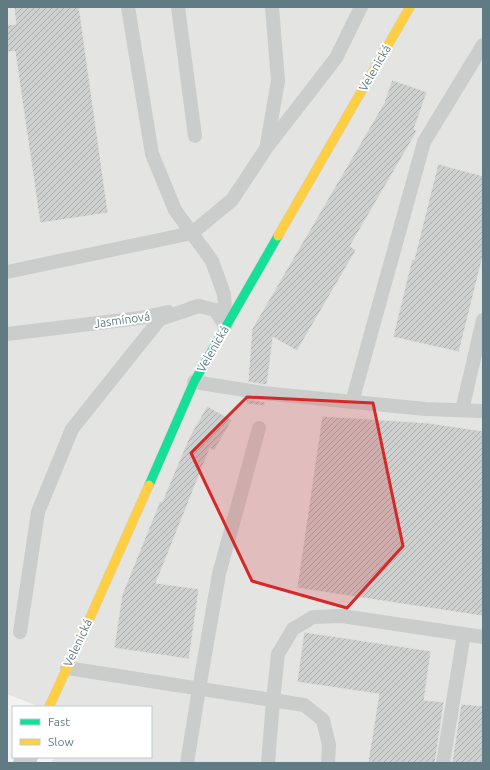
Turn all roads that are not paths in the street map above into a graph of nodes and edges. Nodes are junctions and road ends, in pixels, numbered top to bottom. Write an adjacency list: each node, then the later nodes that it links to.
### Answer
1 (128, 7): 9 (lane)
2 (178, 7): 7 (lane)
3 (272, 7): 8 (lane)
4 (360, 7): 8 (lane)
5 (410, 7): 13 (street, Velenická)
6 (483, 45): 16 (lane)
7 (195, 136)
8 (267, 147): 9 (lane)
9 (192, 233): 10 (lane); 13 (lane)
10 (7, 272)
11 (199, 306): 13 (lane); 14 (lane, Jasmínová); 20 (lane)
12 (483, 320): 17 (lane)
13 (226, 327): 15 (street, Velenická)
14 (7, 334)
15 (194, 382): 16 (lane); 23 (street, Velenická)
16 (352, 402): 17 (lane)
17 (462, 410): 18 (lane)
18 (483, 411)
19 (259, 428): 24 (lane)
20 (20, 632)
21 (464, 634): 22 (lane); 25 (lane); 30 (lane)
22 (483, 637)
23 (67, 668): 24 (lane); 26 (street, Velenická)
24 (199, 689): 25 (lane); 27 (lane)
25 (273, 701): 28 (lane); 29 (lane)
26 (49, 706)
27 (187, 763)
28 (268, 763)
29 (328, 763)
30 (443, 763)

